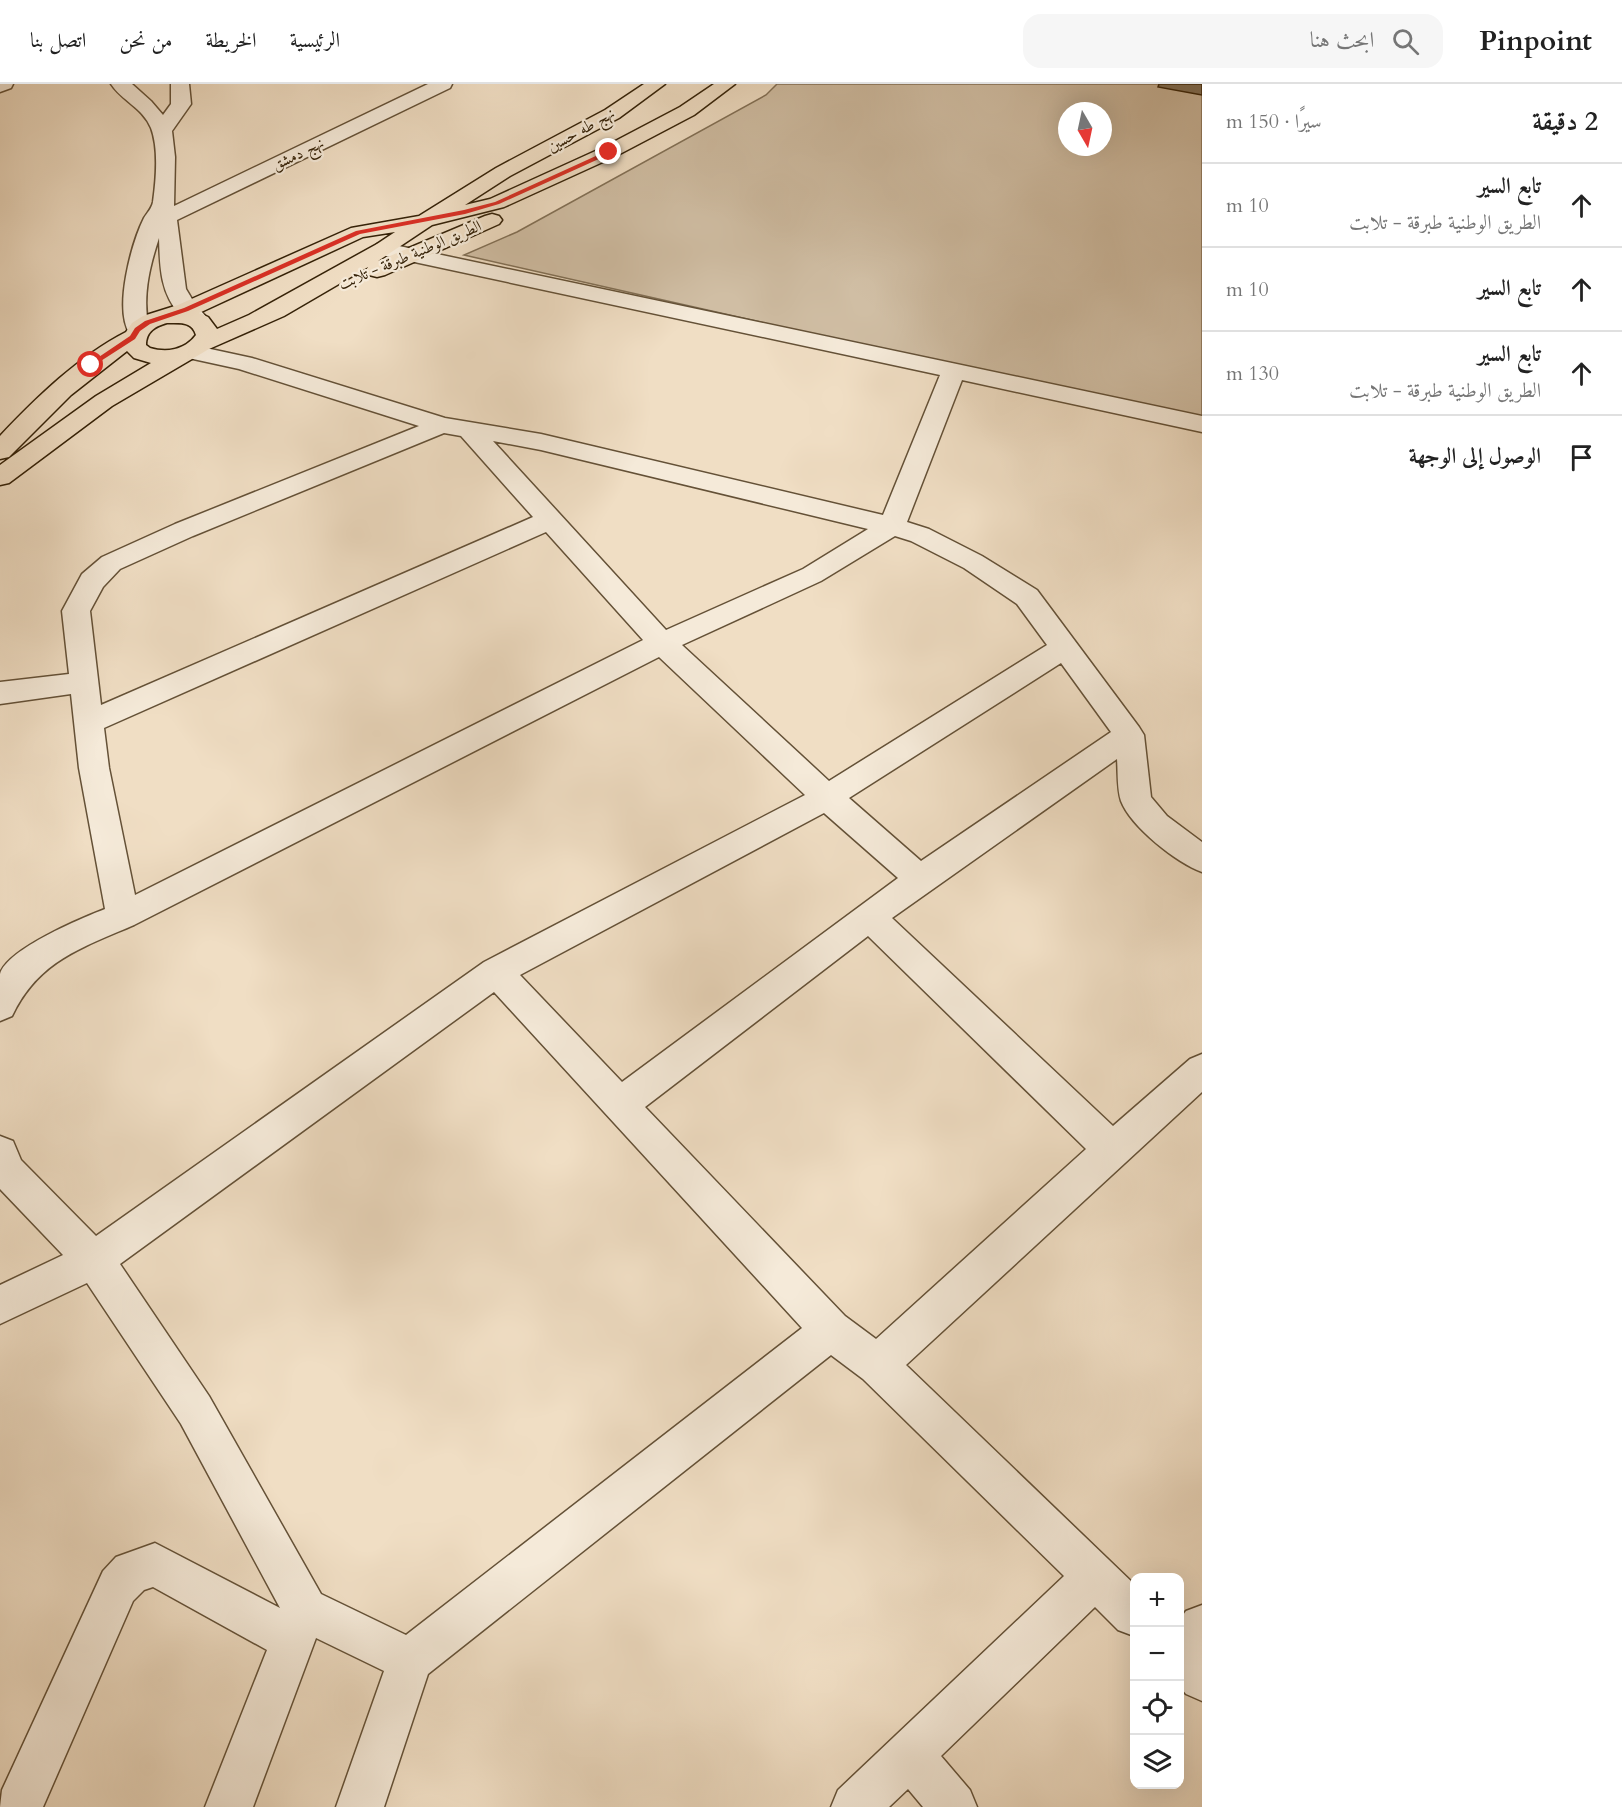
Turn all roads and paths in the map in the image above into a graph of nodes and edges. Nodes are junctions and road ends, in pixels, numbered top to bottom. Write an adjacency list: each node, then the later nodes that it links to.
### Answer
1 (120, 84): 6 (street)
2 (180, 84): 6 (street)
3 (443, 84): 9 (street, نهج دمشق)
4 (656, 84): 8 (main road, نهج طه حسين)
5 (726, 84): 7 (main road, الطريق الوطنية طبرقة - تلابت)
6 (162, 131): 9 (street)
7 (609, 152): 10 (main road, الطريق الوطنية طبرقة - تلابت); 13 (main road, الطريق الوطنية طبرقة - تلابت)
8 (503, 172): 10 (main road); 11 (main road)
9 (161, 214): 14 (street); 16 (street)
10 (425, 220): 11 (main road, الطريق الوطنية طبرقة - تلابت); 12 (main road)
11 (358, 232): 14 (main road, الطريق الوطنية طبرقة - تلابت)
12 (385, 249): 13 (street); 15 (main road)
13 (414, 255): 15 (main road, الطريق الوطنية طبرقة - تلابت); 18 (street)
14 (192, 315): 16 (main road); 17 (main road)
15 (256, 320): 17 (main road, الطريق الوطنية طبرقة - تلابت)
16 (135, 333): 17 (main road); 22 (main road)
17 (191, 351): 20 (street); 23 (main road, الطريق الوطنية طبرقة - تلابت)
18 (954, 370): 19 (street); 25 (street)
19 (1202, 424)
20 (442, 425): 21 (street); 28 (street)
21 (471, 432): 24 (street); 25 (street)
22 (0, 451)
23 (0, 477)
24 (550, 520): 26 (street); 30 (street)
25 (892, 526): 26 (street); 27 (street)
26 (662, 643): 32 (street); 35 (street)
27 (1064, 648): 31 (street); 32 (street)
28 (84, 682): 29 (street); 30 (street)
29 (0, 693)
30 (88, 723): 35 (street)
31 (1129, 735): 33 (street); 34 (street)
32 (827, 797): 34 (street); 37 (street)
33 (1202, 860)
34 (920, 879): 36 (street)
35 (123, 916): 38 (street)
36 (870, 917): 40 (street); 41 (street)
37 (496, 972): 40 (street); 43 (street)
38 (0, 1006)
39 (1202, 1070): 41 (street)
40 (620, 1105): 45 (street)
41 (1112, 1149): 46 (street)
42 (0, 1153): 43 (street)
43 (94, 1260): 44 (street); 49 (street)
44 (0, 1305)
45 (831, 1330): 46 (street); 53 (street)
46 (878, 1365): 47 (street)
47 (1095, 1577): 48 (street); 55 (street)
48 (1130, 1610)
49 (299, 1625): 53 (street); 56 (street); 57 (street)
50 (1202, 1627): 51 (street)
51 (1184, 1648)
52 (1184, 1659): 54 (street)
53 (410, 1660): 58 (street)
54 (1202, 1678)
55 (910, 1755): 59 (street); 60 (street)
56 (19, 1807)
57 (229, 1807)
58 (360, 1807)
59 (855, 1807)
60 (953, 1807)

